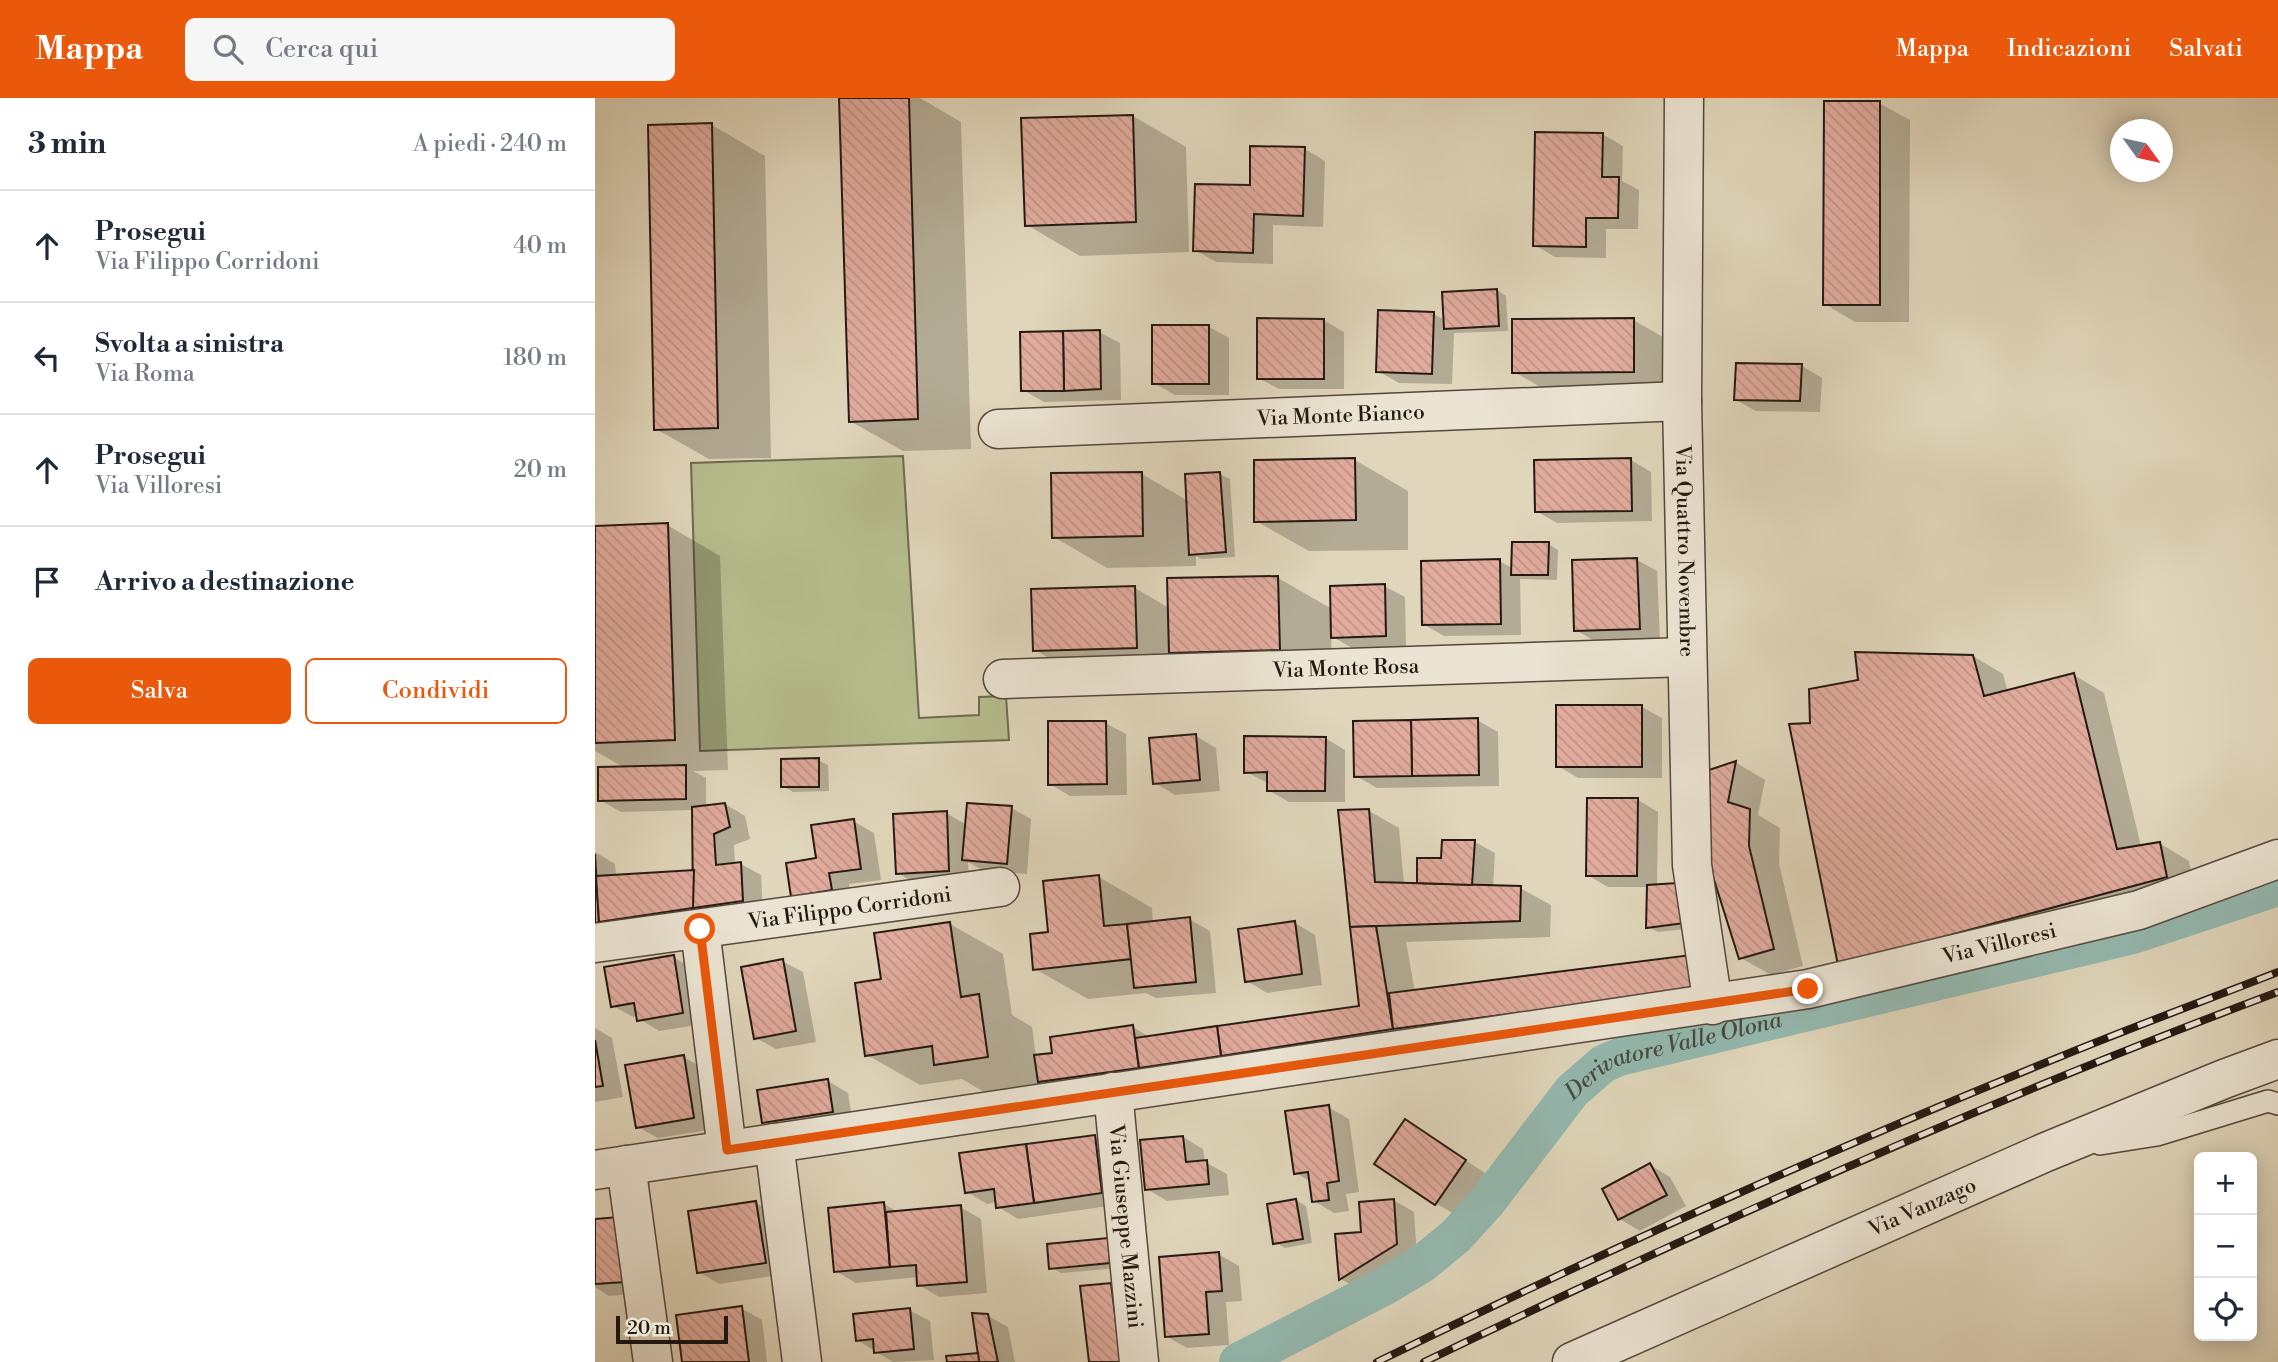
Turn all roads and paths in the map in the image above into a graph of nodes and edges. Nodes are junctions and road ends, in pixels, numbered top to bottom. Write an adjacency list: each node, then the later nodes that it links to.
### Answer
1 (1684, 98): 2 (street, Via Quattro Novembre)
2 (1682, 401): 3 (street, Via Monte Bianco); 4 (street, Via Quattro Novembre)
3 (998, 429)
4 (1687, 657): 5 (street, Via Monte Rosa); 10 (street, Via Quattro Novembre)
5 (1003, 679)
6 (2278, 859): 10 (street, Via Villoresi)
7 (1000, 887): 8 (street, Via Filippo Corridoni)
8 (700, 929): 9 (street, Via Filippo Corridoni); 15 (street)
9 (595, 943)
10 (1713, 1004): 12 (street, Via Villoresi)
11 (2278, 1059): 16 (street, Via Vanzago)
12 (1113, 1092): 14 (street, Via Villoresi); 20 (street, Via Giuseppe Mazzini)
13 (2278, 1104): 16 (lane)
14 (774, 1143): 15 (street, Via Villoresi); 19 (street)
15 (727, 1150): 17 (street, Via Villoresi)
16 (2046, 1152): 21 (street, Via Vanzago)
17 (610, 1167): 18 (street)
18 (653, 1362)
19 (802, 1362)
20 (1139, 1362)
21 (1572, 1362)

